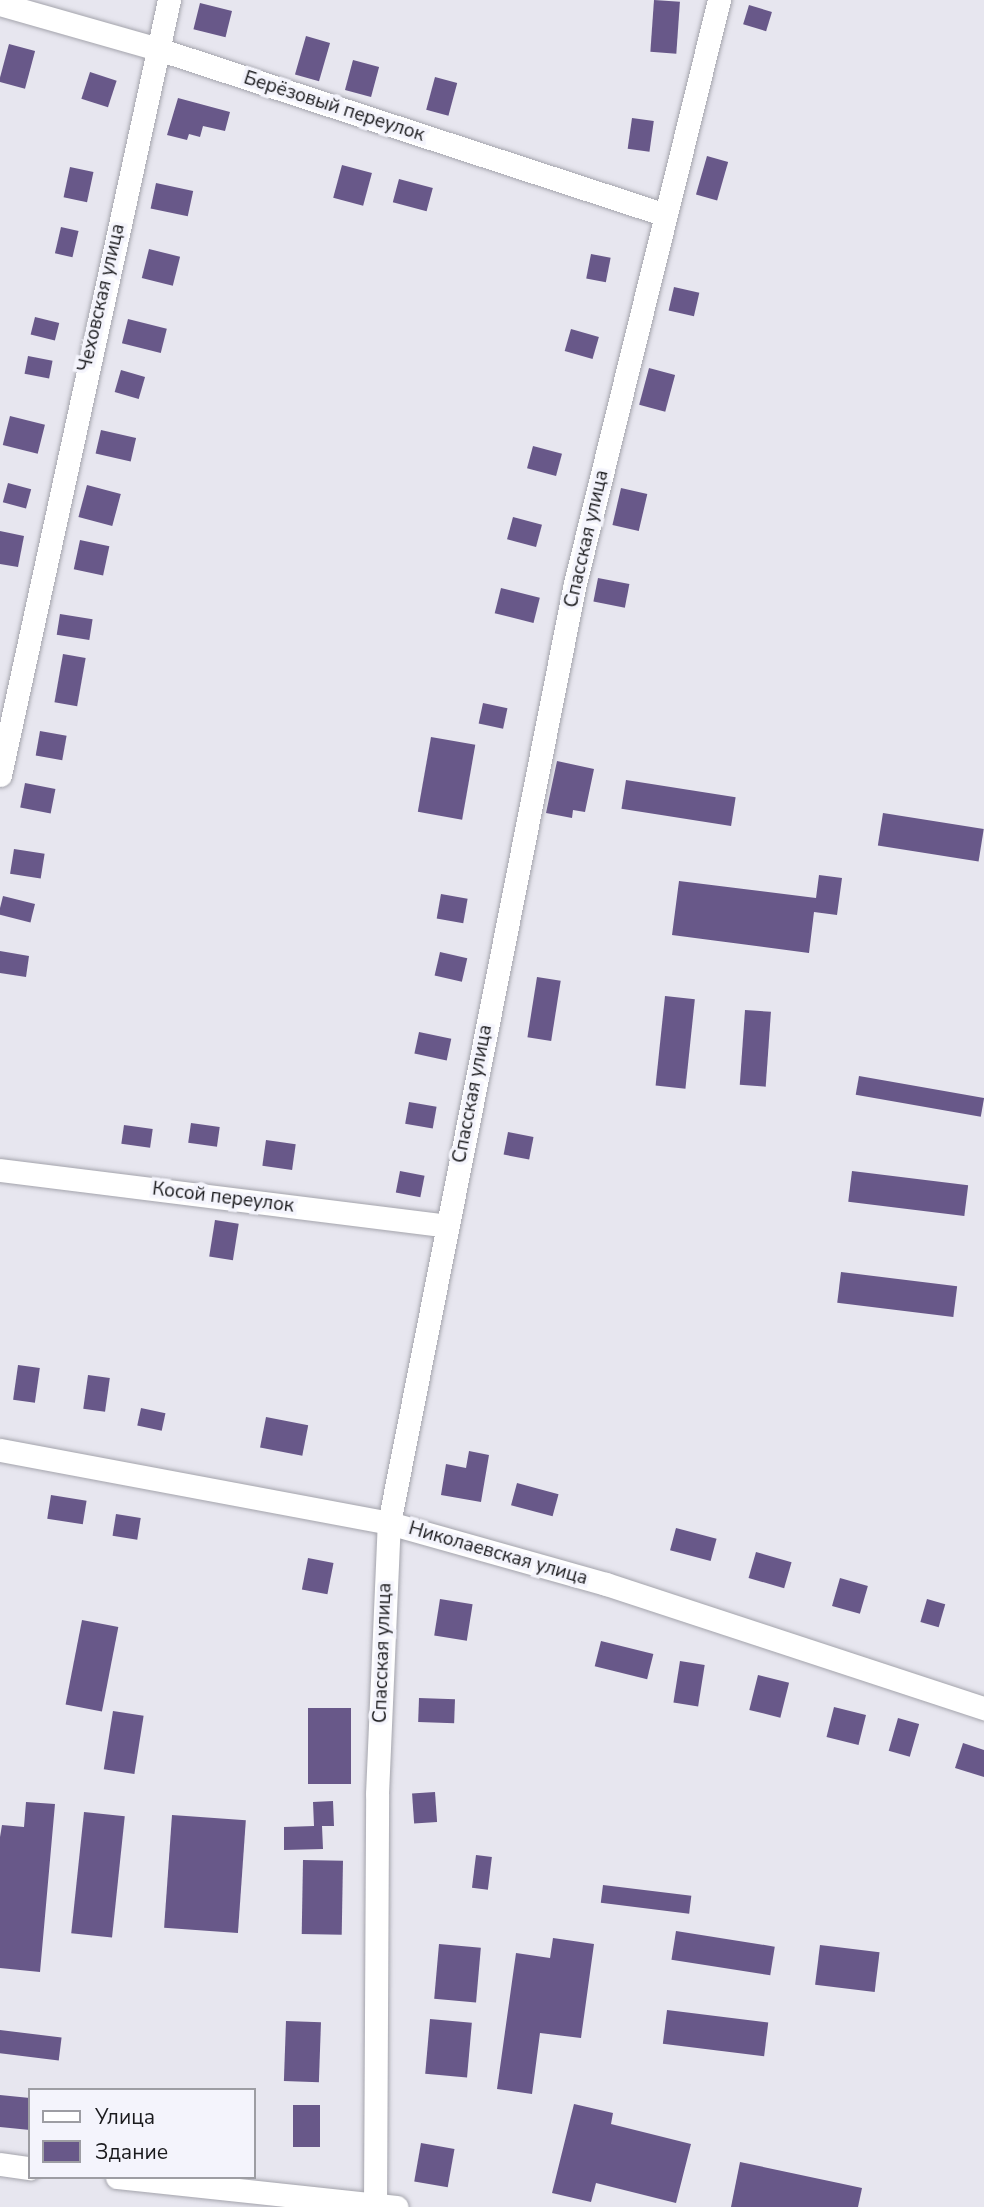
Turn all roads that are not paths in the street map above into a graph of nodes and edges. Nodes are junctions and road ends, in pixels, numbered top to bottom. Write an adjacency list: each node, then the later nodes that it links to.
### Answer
1 (169, 0): 4 (street, Чеховская улица)
2 (719, 0): 5 (street, Спасская улица)
3 (0, 4): 4 (street, Берёзовый переулок)
4 (158, 50): 5 (street, Берёзовый переулок); 6 (street, Чеховская улица)
5 (666, 215): 8 (street, Спасская улица)
6 (0, 775)
7 (0, 1170): 8 (street, Косой переулок)
8 (447, 1226): 10 (street, Спасская улица)
9 (0, 1450): 10 (street, Николаевская улица)
10 (389, 1523): 11 (street, Николаевская улица); 15 (street, Спасская улица)
11 (984, 1707)
12 (0, 2164): 13 (street)
13 (28, 2168)
14 (135, 2179): 15 (street)
15 (382, 2206)

